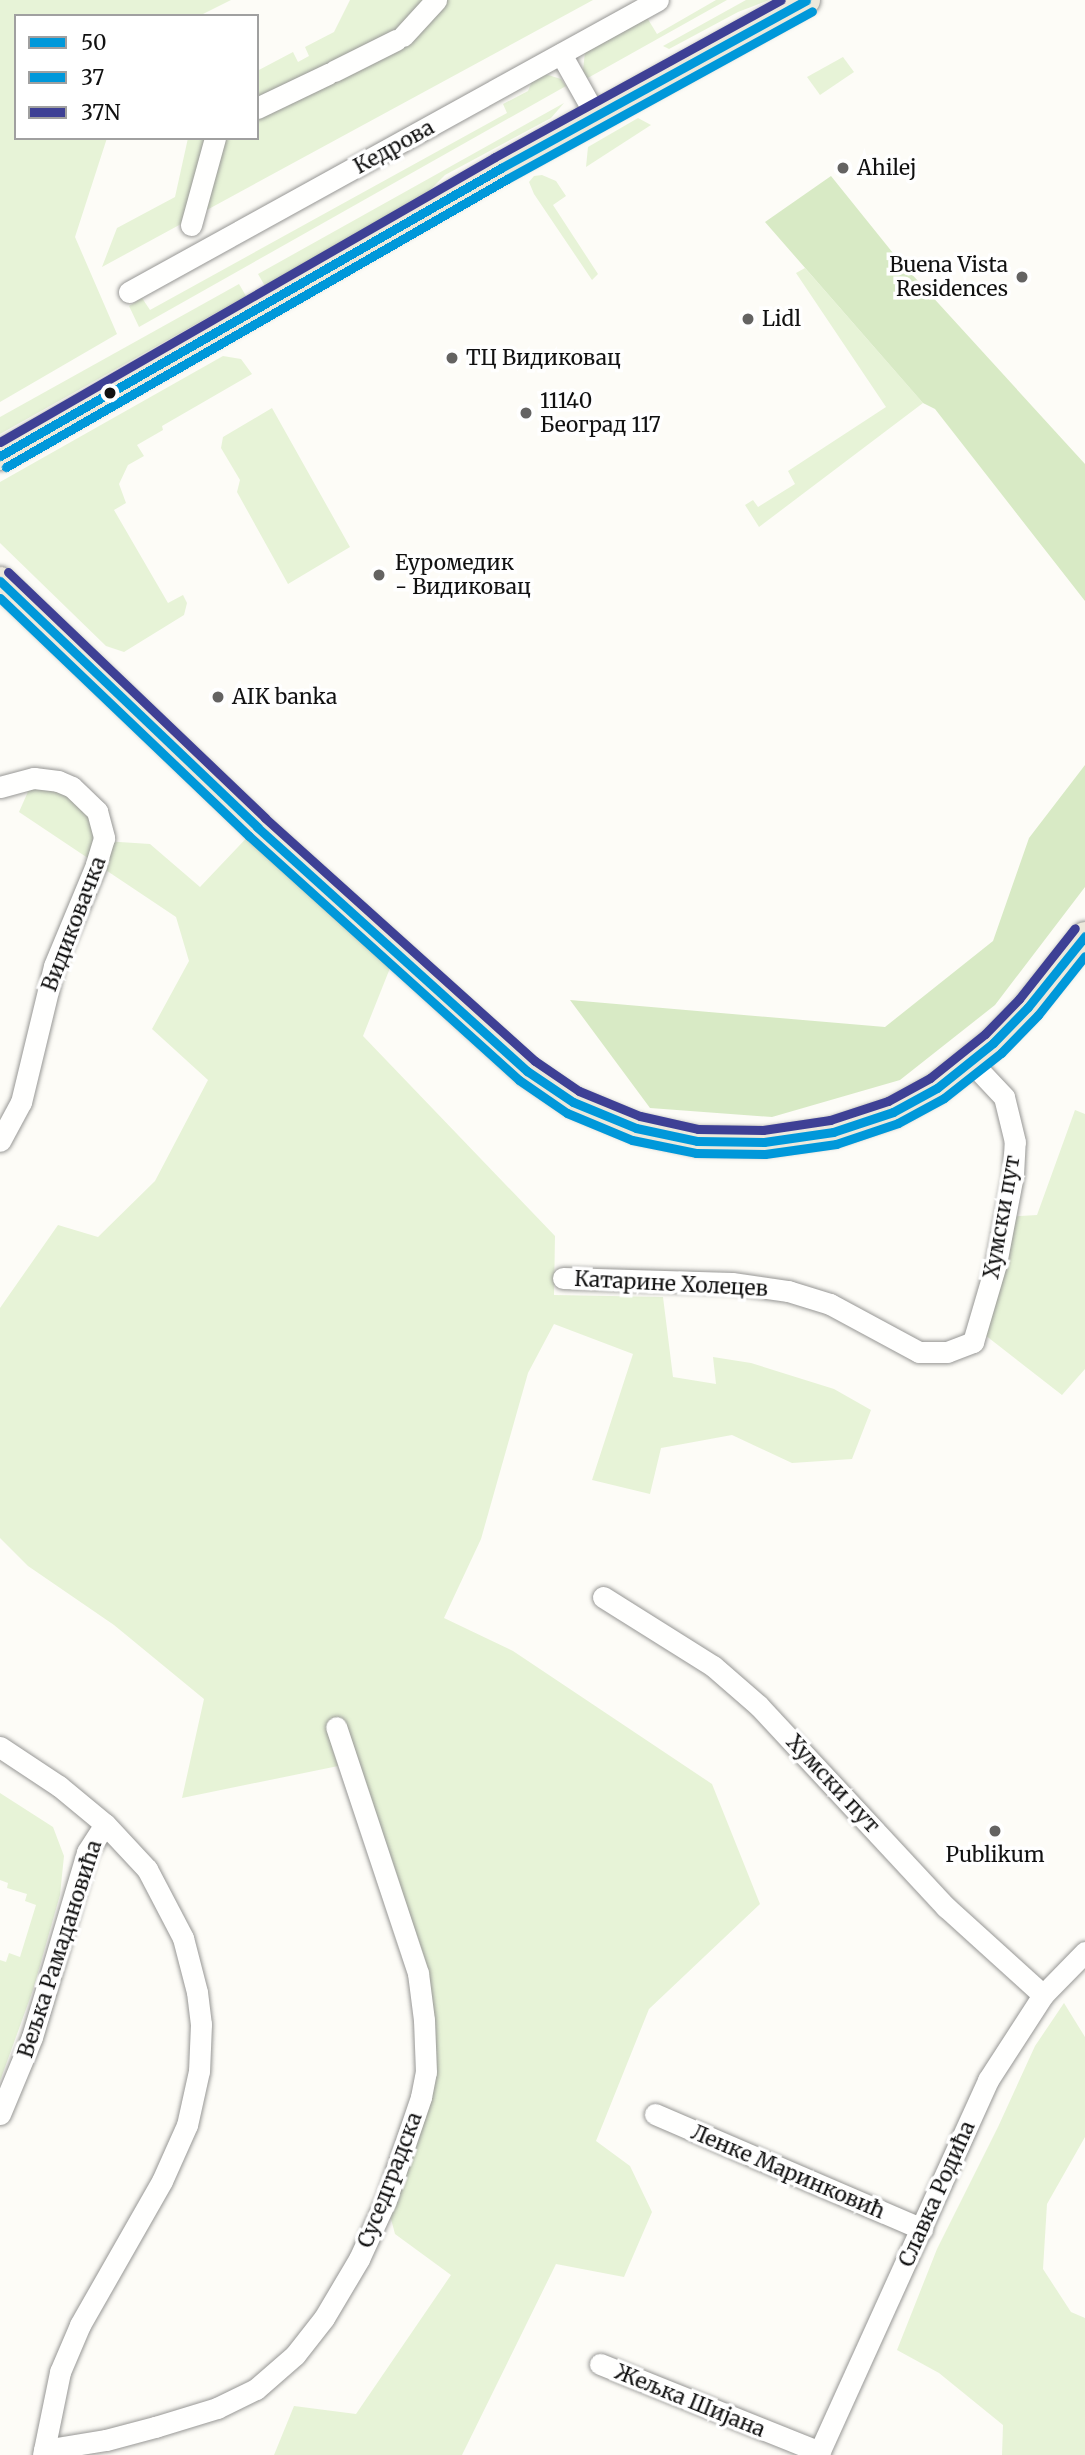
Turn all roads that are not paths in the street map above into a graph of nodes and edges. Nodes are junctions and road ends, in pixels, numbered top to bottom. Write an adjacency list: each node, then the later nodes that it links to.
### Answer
1 (436, 0): 5 (street)
2 (658, 0): 4 (street, Кедрова)
3 (806, 0): 6 (main road)
4 (561, 54): 6 (street); 9 (street, Кедрова)
5 (259, 107)
6 (596, 116): 10 (main road)
7 (214, 140): 8 (street)
8 (191, 225)
9 (129, 292)
10 (0, 456)
11 (0, 581): 14 (main road)
12 (0, 787): 15 (street, Видиковачка)
13 (1085, 936): 14 (main road)
14 (971, 1062): 17 (street, Хумски пут)
15 (0, 1141)
16 (563, 1278): 17 (street, Катарине Холецев)
17 (973, 1342)
18 (603, 1597): 23 (street, Хумски пут)
19 (336, 1727): 28 (street, Суседградска)
20 (0, 1747): 21 (street, Суседградска)
21 (105, 1824): 24 (street, Вељка Рамадановића); 28 (street, Суседградска)
22 (1081, 1966): 23 (street, Славка Родића)
23 (1043, 1996): 26 (street, Славка Родића)
24 (0, 2114)
25 (655, 2115): 26 (street, Ленке Маринковић)
26 (922, 2229): 29 (street, Славка Родића)
27 (600, 2364): 29 (street, Жељка Шијана)
28 (43, 2452)
29 (819, 2454)

